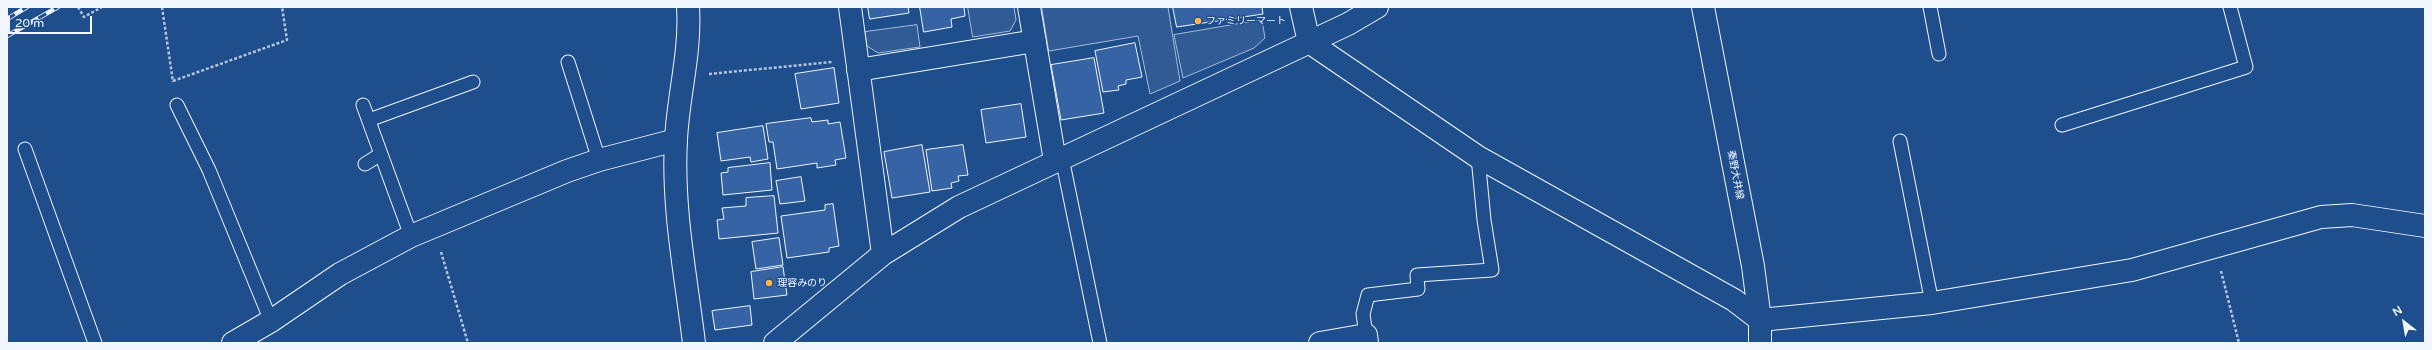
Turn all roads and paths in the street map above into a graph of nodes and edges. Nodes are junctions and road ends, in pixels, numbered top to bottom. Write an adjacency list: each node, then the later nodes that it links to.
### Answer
1 (78, 7): 2 (path)
2 (102, 7)
3 (162, 7): 19 (path)
4 (282, 7): 19 (path)
5 (688, 7): 25 (street)
6 (850, 7): 17 (street)
7 (1029, 7): 13 (street)
8 (1301, 7): 14 (street)
9 (1377, 7): 14 (street)
10 (1703, 7): 39 (street, 秦野大井線)
11 (1930, 7): 15 (lane)
12 (2230, 7): 24 (lane)
13 (1035, 41): 17 (street); 30 (street)
14 (1309, 42): 29 (street); 30 (street)
15 (1939, 54)
16 (568, 62): 31 (lane)
17 (857, 65): 18 (path); 37 (street)
18 (703, 75)
19 (173, 81): 21 (path)
20 (473, 82): 23 (lane)
21 (177, 104): 40 (lane)
22 (363, 105): 23 (lane)
23 (369, 120): 28 (lane)
24 (2062, 125)
25 (676, 140): 31 (street); 45 (street)
26 (1900, 140): 38 (lane)
27 (25, 148): 42 (lane)
28 (382, 154): 32 (lane); 35 (lane)
29 (1478, 157): 39 (street); 41 (lane)
30 (1059, 159): 37 (street); 47 (lane)
31 (598, 160): 34 (street)
32 (365, 164)
33 (2425, 226): 36 (street)
34 (433, 227): 35 (street); 44 (path)
35 (411, 236): 40 (street)
36 (2215, 247): 38 (street); 50 (path)
37 (884, 254): 46 (street)
38 (1932, 303): 39 (street)
39 (1760, 320): 49 (street, 秦野大井線)
40 (271, 321): 43 (street)
41 (1366, 339): 48 (street)
42 (95, 343)
43 (233, 343)
44 (468, 343)
45 (694, 343)
46 (775, 343)
47 (1100, 343)
48 (1320, 343)
49 (1760, 343)
50 (2239, 343)

